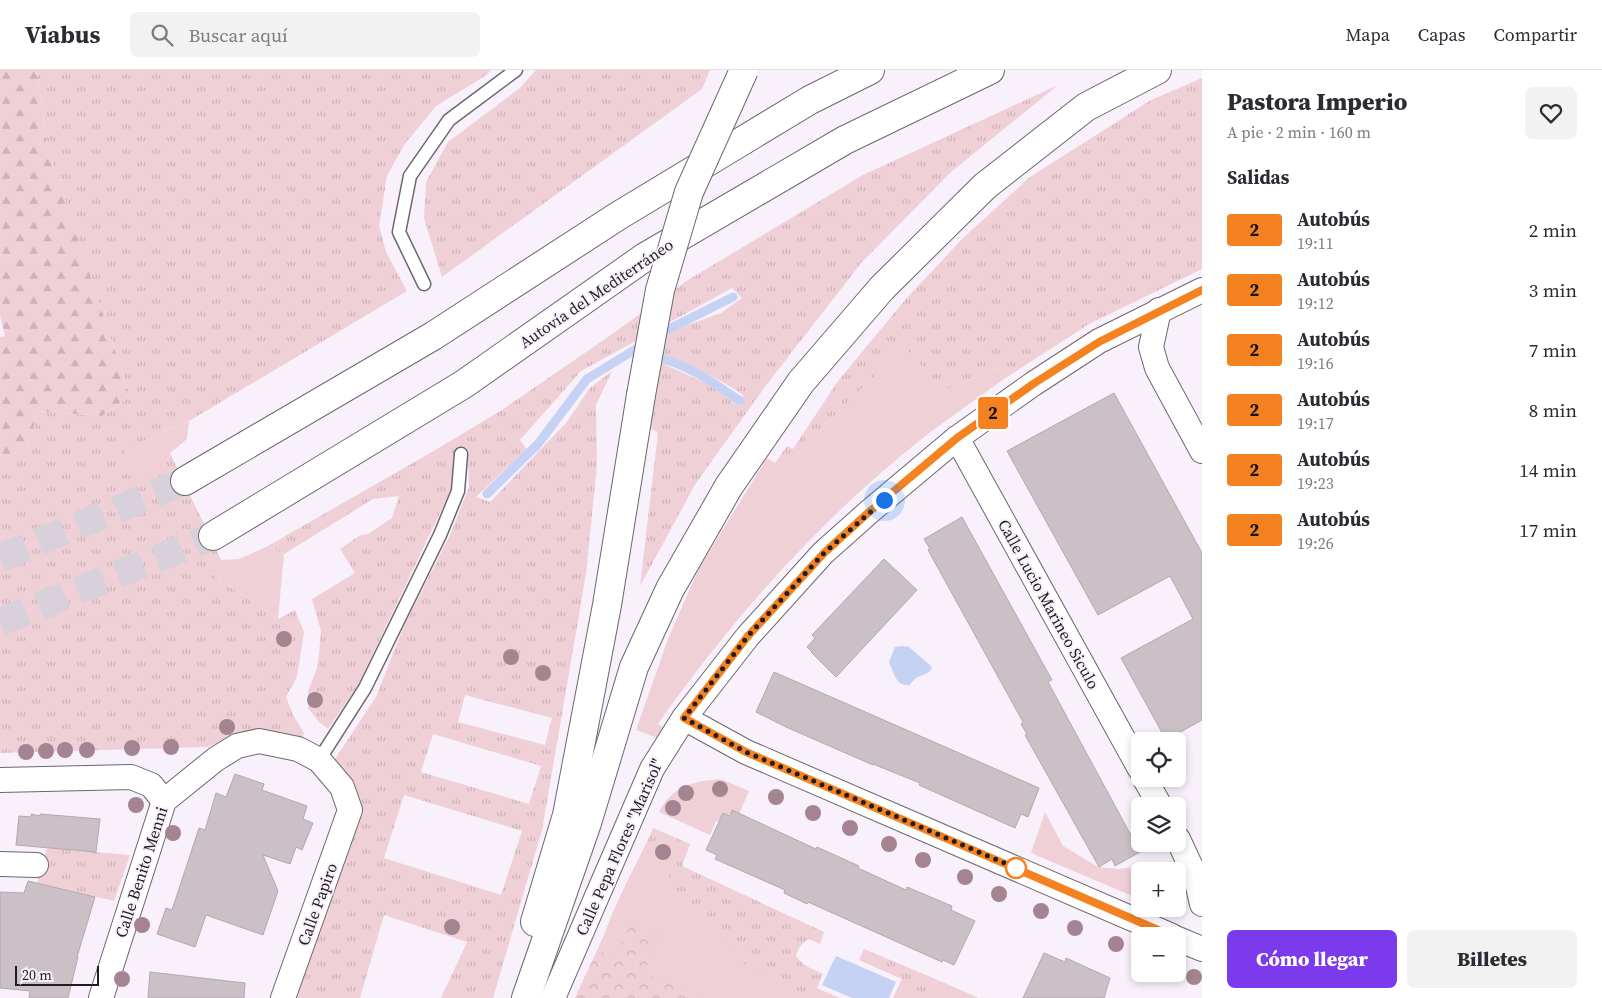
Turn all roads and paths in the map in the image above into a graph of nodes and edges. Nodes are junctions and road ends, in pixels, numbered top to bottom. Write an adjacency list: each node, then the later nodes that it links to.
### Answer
1 (516, 70): 6 (lane)
2 (744, 70): 31 (highway, bridge)
3 (870, 70): 12 (highway)
4 (990, 70): 13 (highway, Autovía del Mediterráneo)
5 (1157, 70): 32 (highway)
6 (424, 284)
7 (1202, 290): 8 (street, Calle Pepa Flores "Marisol")
8 (1159, 310): 9 (street, Calle Pepa Flores "Marisol"); 10 (street)
9 (957, 438): 14 (street, Calle Pepa Flores "Marisol"); 15 (street, Calle Lucio Marineo Siculo)
10 (1202, 451)
11 (461, 454): 16 (lane)
12 (185, 481)
13 (213, 536)
14 (684, 718): 24 (street); 33 (street, Calle Pepa Flores "Marisol")
15 (1131, 753)
16 (318, 760): 18 (street, Calle Benito Menni); 19 (street, Calle Benito Menni)
17 (0, 780): 18 (street)
18 (164, 801): 29 (street, Calle Benito Menni)
19 (350, 810): 30 (street, Calle Papiro)
20 (1184, 852): 23 (street)
21 (0, 864): 22 (street)
22 (36, 865)
23 (1202, 904)
24 (1131, 908)
25 (1149, 917): 26 (street)
26 (1161, 927)
27 (1186, 942): 28 (street)
28 (1202, 949)
29 (101, 998)
30 (283, 998)
31 (512, 998)
32 (526, 998)
33 (553, 998)

